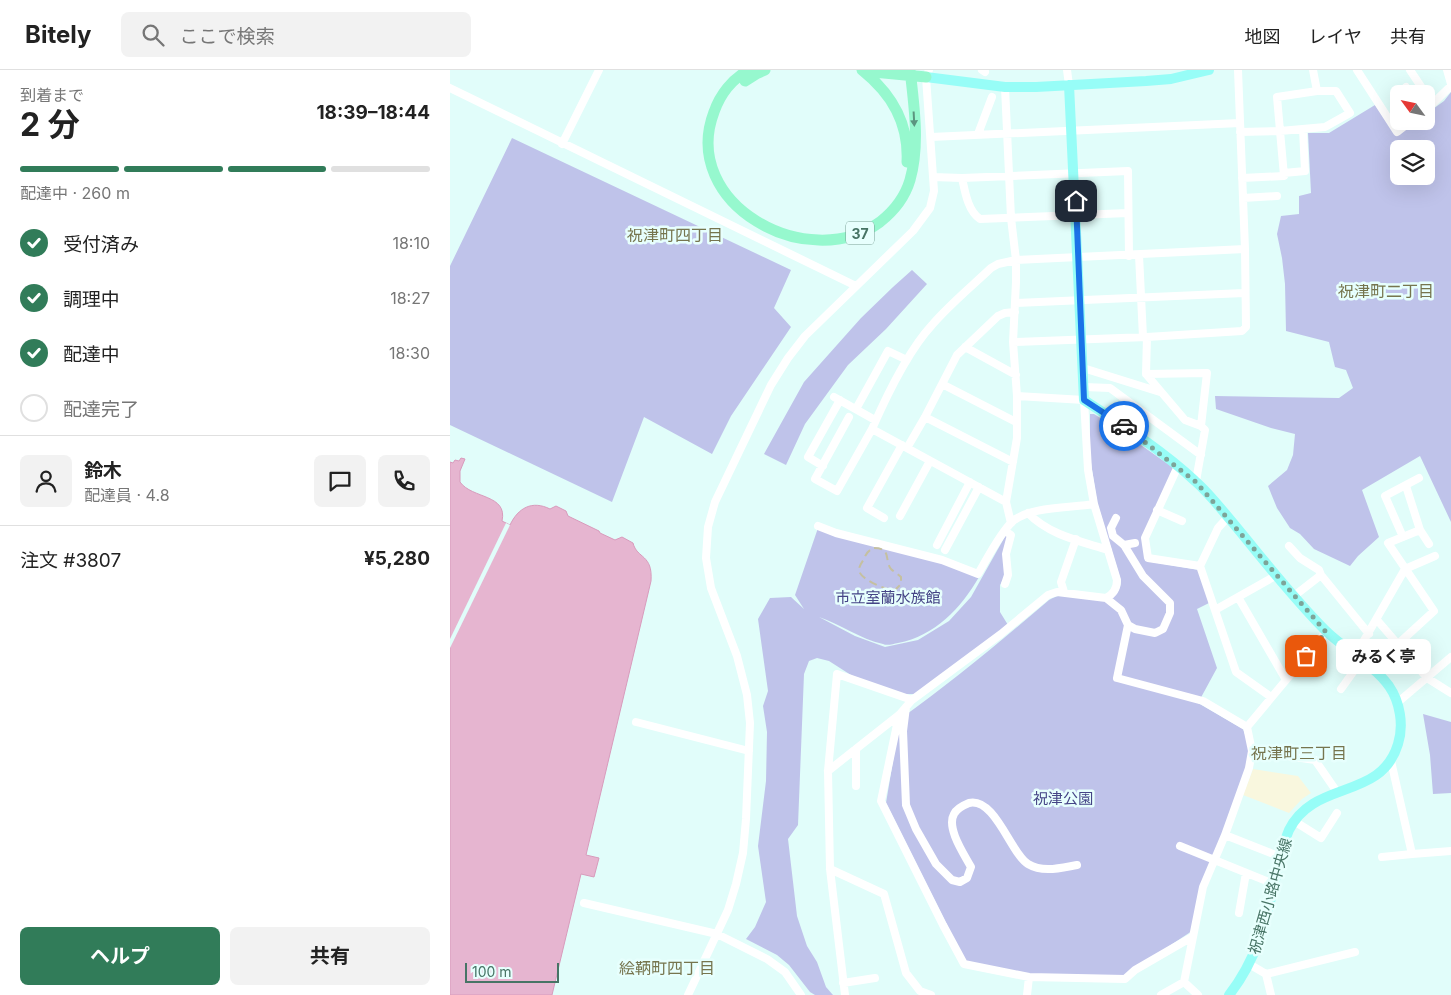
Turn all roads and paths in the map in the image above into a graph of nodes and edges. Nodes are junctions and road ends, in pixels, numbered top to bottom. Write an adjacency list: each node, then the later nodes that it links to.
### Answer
1 (600, 70): 33 (street)
2 (749, 70): 34 (highway, 37)
3 (765, 70): 34 (highway, 37)
4 (858, 70): 15 (highway)
5 (862, 70): 34 (highway, 37)
6 (889, 70): 15 (highway)
7 (910, 70): 34 (highway, 37, one-way to 34)
8 (1067, 70): 16 (street)
9 (1238, 70): 25 (street)
10 (1313, 70): 21 (street)
11 (1357, 70): 24 (street)
12 (1410, 70): 17 (street)
13 (1447, 70): 18 (street)
14 (1204, 71): 16 (main road)
15 (928, 74): 19 (main road); 32 (street)
16 (1069, 85): 19 (main road); 27 (main road)
17 (1420, 85)
18 (1451, 85): 23 (street)
19 (1005, 87): 30 (street)
20 (450, 88): 33 (street)
21 (1317, 91): 26 (street); 28 (street)
22 (992, 98): 31 (street)
23 (1435, 103)
24 (1390, 121)
25 (1240, 123): 27 (street); 29 (street)
26 (1303, 129): 28 (street); 36 (street)
27 (1072, 130): 30 (street); 35 (main road)
28 (1280, 131): 29 (street); 36 (street)
29 (1240, 132): 40 (street)
30 (1007, 133): 31 (street); 37 (street)
31 (978, 134): 32 (street)
32 (931, 137): 38 (street)
33 (562, 144): 51 (street)
34 (714, 160)
35 (1074, 172): 37 (street); 43 (street); 44 (main road)
36 (1284, 173): 40 (street)
37 (1009, 175): 39 (street); 45 (street)
38 (934, 177): 39 (street); 51 (street)
39 (962, 178): 45 (street)
40 (1242, 178): 42 (street)
41 (1277, 196): 42 (street)
42 (1243, 198): 46 (street)
43 (1128, 213): 44 (street); 48 (street)
44 (1076, 215): 45 (street); 49 (main road)
45 (1011, 218): 50 (street)
46 (1245, 249): 47 (street); 52 (street)
47 (1139, 255): 48 (street); 53 (street)
48 (1129, 256): 49 (street)
49 (1078, 257): 50 (street); 54 (main road)
50 (1016, 260): 55 (street); 61 (street)
51 (856, 286): 140 (street)
52 (1244, 293): 53 (street); 57 (street)
53 (1141, 298): 54 (street); 57 (street)
54 (1080, 300): 55 (street); 58 (main road)
55 (1015, 303): 56 (street)
56 (1015, 312): 59 (street); 60 (street)
57 (1145, 337): 58 (street); 63 (street)
58 (1082, 339): 59 (street); 62 (main road)
59 (1013, 342): 64 (street)
60 (965, 347): 64 (street); 65 (street)
61 (907, 360): 70 (street); 73 (street)
62 (1083, 368): 66 (main road); 67 (street)
63 (1146, 374): 67 (street); 75 (street)
64 (1016, 375): 68 (street)
65 (942, 384): 72 (street); 74 (street)
66 (1084, 387): 69 (main road); 78 (street)
67 (1161, 392): 75 (street)
68 (1017, 396): 69 (street); 74 (street)
69 (1084, 400): 82 (main road, 祝津西小路中央線); 89 (street)
70 (856, 409): 73 (street); 81 (street)
71 (849, 417): 81 (street)
72 (925, 417): 77 (street); 80 (street)
73 (875, 420): 76 (street)
74 (1016, 422): 80 (street)
75 (1201, 426): 78 (street)
76 (872, 429): 77 (street); 81 (street)
77 (904, 446): 79 (street); 94 (street)
78 (1200, 455): 85 (street)
79 (930, 461): 84 (street); 92 (street)
80 (1013, 462): 88 (street)
81 (823, 466)
82 (1178, 466): 85 (main road, 祝津西小路中央線); 90 (street)
83 (1418, 478): 86 (street)
84 (970, 482): 87 (street); 105 (street)
85 (1196, 482): 93 (main road, 祝津西小路中央線)
86 (1406, 486): 99 (street); 101 (street)
87 (979, 487): 88 (street); 108 (street)
88 (1006, 502): 97 (street)
89 (1094, 504): 91 (street); 109 (street)
90 (1157, 510): 96 (street); 111 (street)
91 (1028, 513): 97 (street); 102 (street)
92 (900, 516)
93 (1228, 517): 111 (street); 113 (main road, 祝津西小路中央線)
94 (884, 518)
95 (1116, 518): 106 (street)
96 (1182, 521)
97 (1011, 523): 100 (street)
98 (818, 526): 100 (street)
99 (1420, 530): 101 (street); 104 (street)
100 (1005, 531): 115 (street)
101 (1403, 537): 112 (street)
102 (1076, 540): 109 (street); 116 (street)
103 (1135, 543): 106 (street)
104 (1429, 544)
105 (937, 545)
106 (1124, 545): 122 (street)
107 (1290, 546): 114 (street)
108 (945, 550)
109 (1108, 550): 119 (street)
110 (1435, 556): 112 (street)
111 (1200, 566): 120 (street)
112 (1405, 570): 121 (street); 125 (street)
113 (1277, 575): 117 (main road, 祝津西小路中央線); 118 (street)
114 (1322, 575): 117 (street); 124 (street)
115 (1006, 584)
116 (1064, 592): 119 (street); 133 (street)
117 (1294, 596): 123 (main road, 祝津西小路中央線)
118 (1238, 597): 120 (street); 129 (street)
119 (1106, 598): 122 (street)
120 (1215, 610): 132 (street)
121 (1377, 620): 124 (street); 125 (street)
122 (1128, 625): 138 (street)
123 (1326, 632): 127 (main road, 祝津西小路中央線); 129 (street)
124 (1369, 634): 127 (street)
125 (1398, 644): 128 (street)
126 (1451, 657): 128 (street)
127 (1358, 658): 130 (street); 134 (main road, 祝津西小路中央線)
128 (1427, 678): 131 (street); 134 (street)
129 (1286, 680): 132 (street)
130 (1340, 689)
131 (1451, 693)
132 (1271, 698): 138 (street)
133 (912, 700): 135 (street); 143 (street)
134 (1396, 703): 142 (main road, 祝津西小路中央線)
135 (906, 708): 136 (street); 155 (street)
136 (899, 715): 139 (street); 166 (street)
137 (636, 722): 140 (street)
138 (1247, 727): 141 (street)
139 (856, 749): 143 (street); 144 (street)
140 (749, 750): 161 (street)
141 (1252, 751): 145 (street); 148 (street)
142 (1391, 761): 145 (main road, 祝津西小路中央線); 151 (street)
143 (828, 770): 156 (street)
144 (856, 786)
145 (1337, 792): 147 (main road, 祝津西小路中央線)
146 (1337, 812): 147 (street)
147 (1294, 822): 152 (main road, 祝津西小路中央線)
148 (1225, 835): 152 (street); 154 (street)
149 (1180, 846): 154 (street)
150 (1451, 851): 151 (street)
151 (1412, 854): 153 (street)
152 (1280, 857): 158 (main road, 祝津西小路中央線)
153 (1382, 857)
154 (1215, 861): 157 (street); 162 (street)
155 (1076, 865)
156 (830, 869): 169 (street); 173 (street)
157 (1246, 873): 158 (street); 160 (street)
158 (1274, 884): 164 (main road, 祝津西小路中央線)
159 (584, 903): 161 (street)
160 (1239, 913)
161 (717, 934): 170 (street); 171 (street)
162 (1192, 937): 166 (street); 168 (street)
163 (1355, 952): 165 (street)
164 (1249, 964): 165 (street); 177 (main road, 祝津西小路中央線)
165 (1266, 974): 178 (street)
166 (1029, 977): 174 (street)
167 (875, 978): 169 (street)
168 (1184, 982): 175 (street); 176 (street)
169 (843, 983): 172 (street)
170 (688, 995)
171 (801, 995)
172 (844, 995)
173 (931, 995)
174 (1027, 995)
175 (1161, 995)
176 (1198, 995)
177 (1229, 995)
178 (1270, 995)

